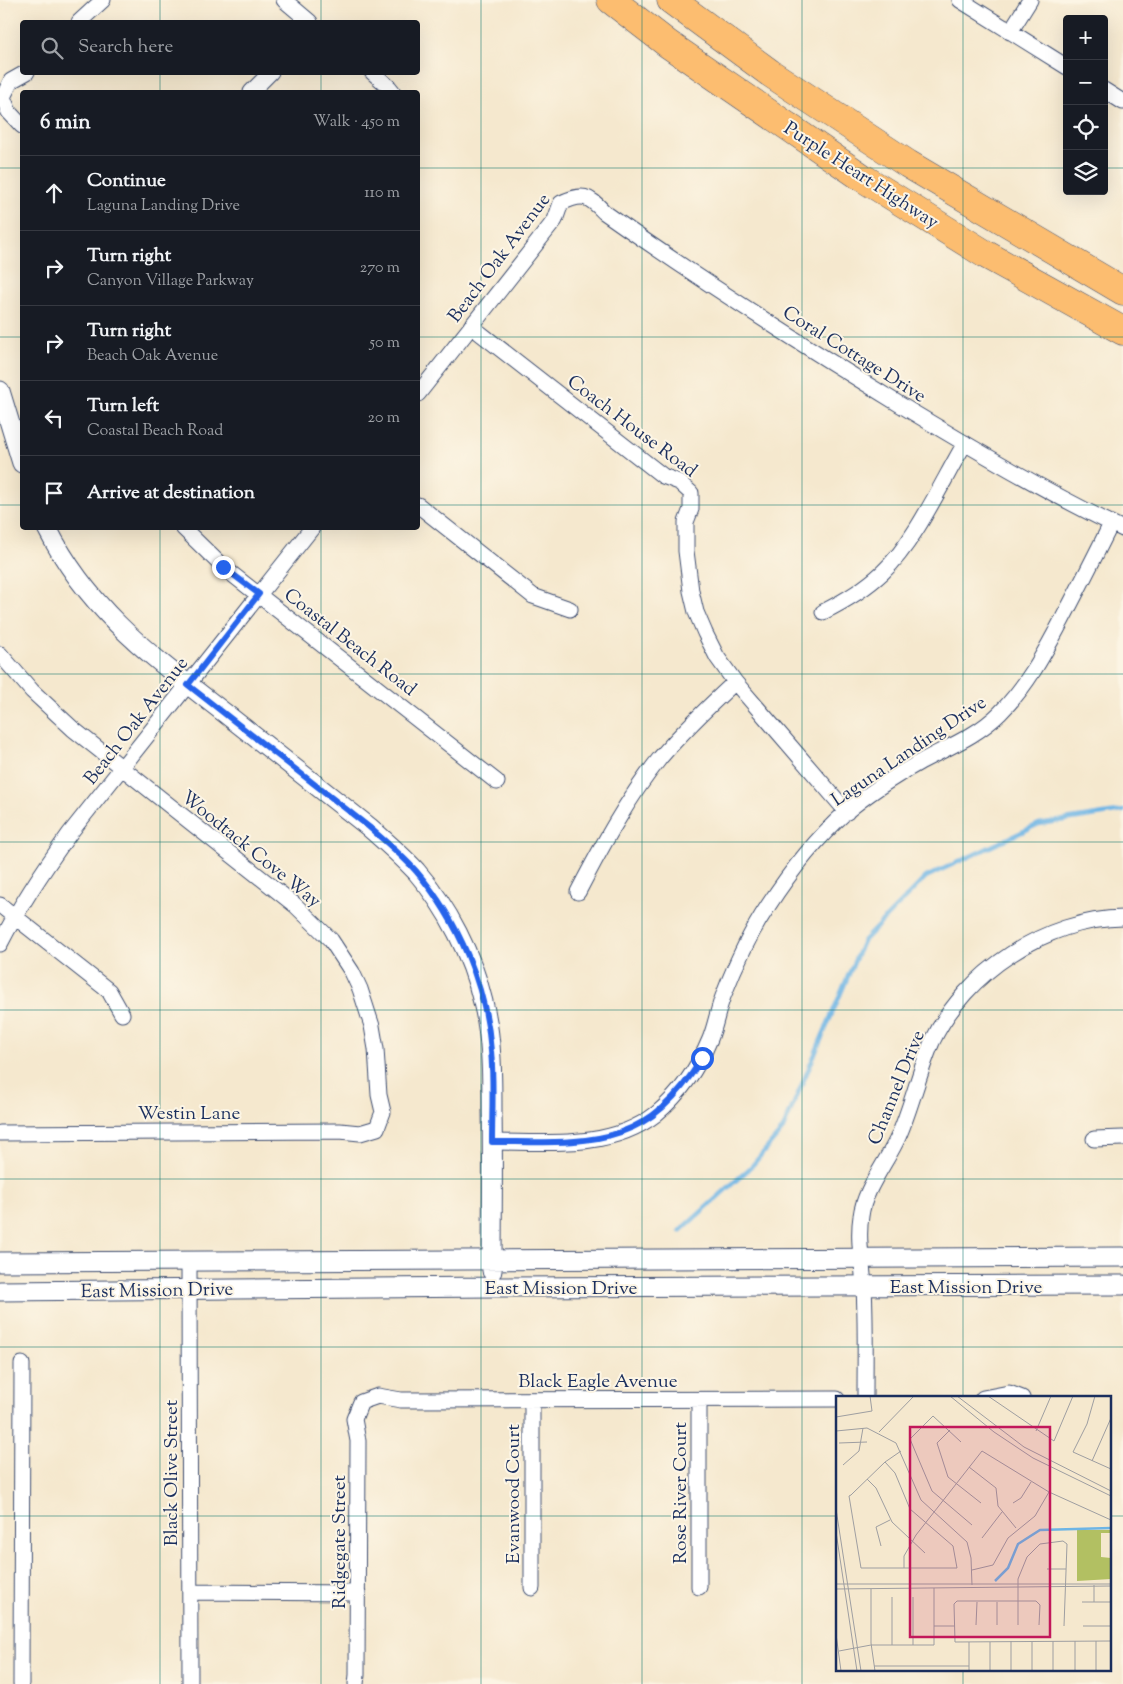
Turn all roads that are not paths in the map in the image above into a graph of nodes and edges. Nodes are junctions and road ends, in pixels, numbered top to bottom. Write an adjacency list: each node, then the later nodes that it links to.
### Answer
1 (103, 0): 7 (street)
2 (284, 0): 8 (street)
3 (611, 0): 22 (highway, Purple Heart Highway)
4 (671, 0): 20 (highway, Purple Heart Highway)
5 (960, 0): 9 (street)
6 (1030, 0): 9 (street)
7 (81, 20)
8 (308, 20)
9 (1010, 32): 10 (street)
10 (1063, 65)
11 (22, 75): 18 (street)
12 (268, 75): 14 (street)
13 (375, 75): 15 (street)
14 (253, 90)
15 (391, 90)
16 (1108, 93): 17 (street)
17 (1123, 102)
18 (20, 124)
19 (576, 196): 21 (street, Beach Oak Avenue); 25 (street, Coral Cottage Drive)
20 (1123, 290)
21 (472, 326): 24 (street, Beach Oak Avenue); 36 (street, Coach House Road)
22 (1123, 331)
23 (0, 391): 26 (street)
24 (420, 391)
25 (964, 443): 28 (street, Coral Cottage Drive); 34 (street)
26 (20, 457)
27 (420, 508): 33 (street)
28 (1117, 527): 40 (street, Laguna Landing Drive)
29 (48, 530): 37 (street)
30 (185, 530): 32 (street, Coastal Beach Road)
31 (310, 530): 32 (street, Beach Oak Avenue)
32 (259, 594): 37 (street, Beach Oak Avenue); 39 (street, Coastal Beach Road)
33 (570, 609)
34 (823, 612)
35 (0, 654): 38 (street, Woodtack Cove Way)
36 (735, 682): 40 (street, Coach House Road); 41 (street)
37 (188, 685): 38 (street, Beach Oak Avenue); 51 (street)
38 (121, 769): 43 (street, Beach Oak Avenue); 47 (street, Woodtack Cove Way)
39 (497, 782)
40 (847, 812): 51 (street, Laguna Landing Drive)
41 (578, 892)
42 (0, 905): 43 (street)
43 (14, 917): 45 (street, Beach Oak Avenue); 46 (street)
44 (1123, 918): 52 (street, Channel Drive)
45 (0, 944)
46 (122, 1014)
47 (377, 1128): 48 (street, Westin Lane)
48 (0, 1133)
49 (1123, 1138): 50 (street)
50 (1094, 1139)
51 (492, 1142): 54 (street)
52 (860, 1257): 53 (street, East Mission Drive); 54 (street, East Mission Drive); 58 (street, Channel Drive)
53 (1123, 1257)
54 (492, 1260): 55 (street, East Mission Drive); 59 (street)
55 (188, 1261): 56 (street, East Mission Drive); 60 (street, Black Olive Street)
56 (0, 1262)
57 (1123, 1285): 58 (street, East Mission Drive)
58 (864, 1286): 59 (street, East Mission Drive); 63 (street, Channel Drive)
59 (493, 1287): 60 (street, East Mission Drive)
60 (189, 1289): 61 (street, East Mission Drive); 72 (street, Black Olive Street)
61 (0, 1291)
62 (22, 1364): 74 (street)
63 (865, 1396)
64 (993, 1396): 65 (street)
65 (1017, 1396)
66 (836, 1399): 68 (street, Black Eagle Avenue)
67 (532, 1400): 68 (street, Black Eagle Avenue); 69 (street, Black Eagle Avenue); 71 (street, Evanwood Court)
68 (699, 1400): 70 (street, Rose River Court)
69 (361, 1402): 73 (street, Ridgegate Street)
70 (699, 1587)
71 (532, 1588)
72 (190, 1592): 73 (street); 75 (street, Black Olive Street)
73 (358, 1593): 76 (street, Ridgegate Street)
74 (21, 1684)
75 (190, 1684)
76 (356, 1684)

